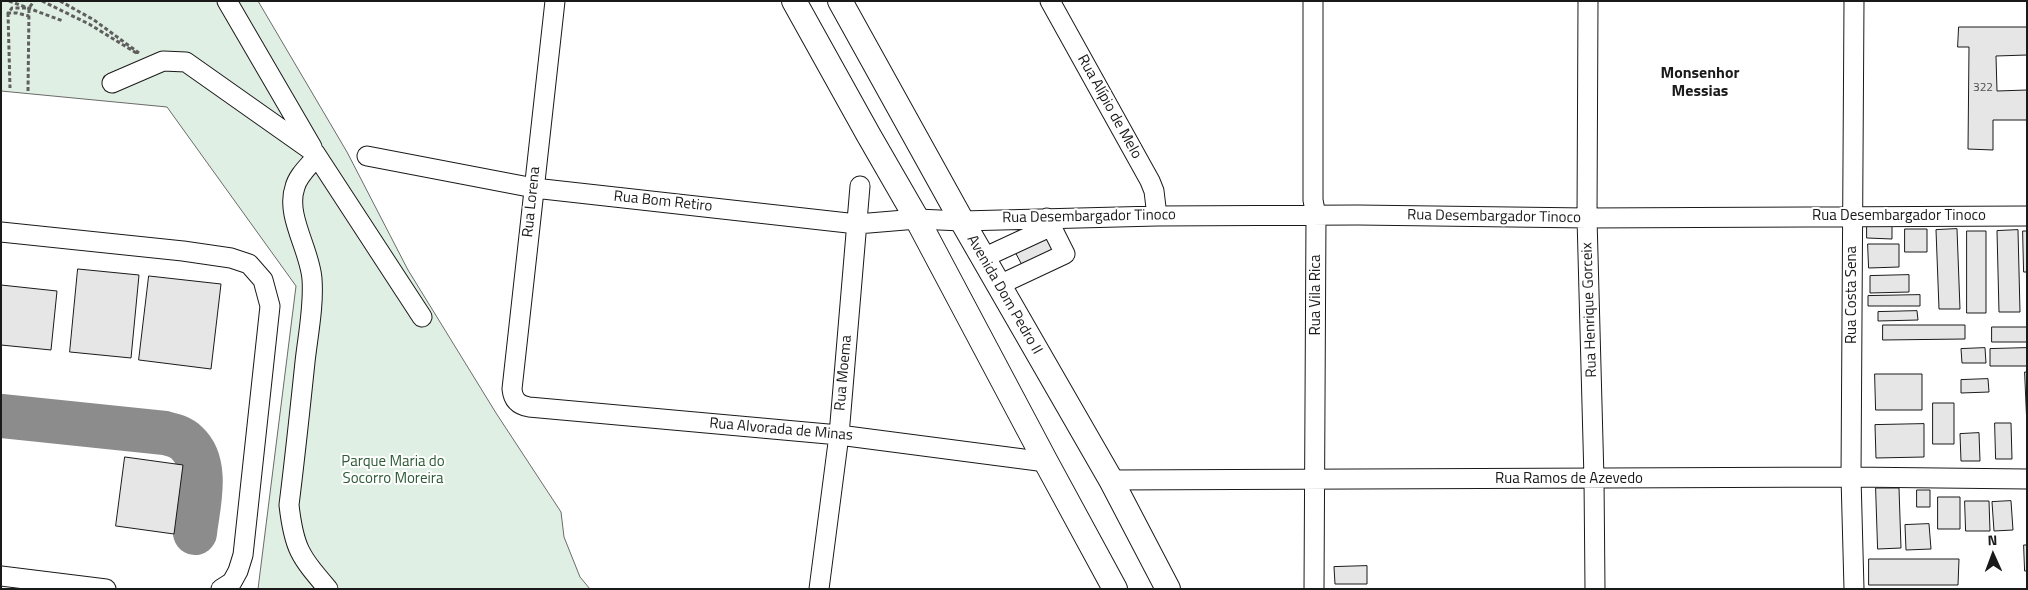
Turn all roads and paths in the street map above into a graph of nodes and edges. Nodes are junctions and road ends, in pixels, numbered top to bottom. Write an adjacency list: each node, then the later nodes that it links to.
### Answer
1 (9, 1): 13 (path)
2 (34, 1): 13 (path)
3 (42, 1): 17 (path)
4 (60, 1): 17 (path)
5 (227, 1): 21 (street)
6 (555, 1): 24 (street, Rua Lorena)
7 (794, 1): 29 (main road)
8 (840, 1): 32 (main road, Avenida Dom Pedro II)
9 (1050, 1): 25 (street, Rua Alípio de Melo)
10 (1313, 1): 26 (street, Rua Vila Rica)
11 (1588, 1): 30 (street, Rua Henrique Gorceix)
12 (1854, 1): 27 (street, Rua Costa Sena)
13 (29, 8): 14 (path); 15 (path); 16 (path)
14 (8, 13): 15 (path); 19 (path)
15 (29, 16): 20 (path)
16 (63, 21)
17 (153, 64): 18 (street); 21 (street)
18 (112, 83)
19 (10, 88)
20 (28, 91)
21 (316, 154): 40 (street); 52 (street)
22 (367, 156): 24 (street, Rua Bom Retiro)
23 (860, 186): 34 (street, Rua Moema)
24 (534, 188): 34 (street, Rua Bom Retiro); 41 (street, Rua Lorena)
25 (1157, 216): 26 (street, Rua Desembargador Tinoco); 33 (street, Rua Desembargador Tinoco)
26 (1316, 216): 30 (street, Rua Desembargador Tinoco); 48 (street, Rua Vila Rica)
27 (1853, 216): 28 (street, Rua Desembargador Tinoco); 30 (street, Rua Desembargador Tinoco); 44 (street, Rua Costa Sena)
28 (2027, 216)
29 (917, 218): 32 (street, Rua Bom Retiro); 34 (street, Rua Bom Retiro); 43 (main road)
30 (1587, 218): 45 (street, Rua Henrique Gorceix)
31 (996, 219): 32 (street, Rua Desembargador Tinoco); 33 (street, Rua Desembargador Tinoco); 36 (street)
32 (962, 220): 37 (main road, Avenida Dom Pedro II)
33 (1050, 222): 36 (street); 38 (street)
34 (857, 224): 42 (street, Rua Moema)
35 (1, 232): 51 (street)
36 (1009, 246): 37 (street); 38 (street)
37 (983, 258): 39 (main road, Avenida Dom Pedro II)
38 (1022, 274): 39 (street)
39 (999, 285): 47 (main road, Avenida Dom Pedro II)
40 (422, 317)
41 (517, 403): 42 (street, Rua Alvorada de Minas)
42 (838, 435): 43 (street, Rua Alvorada de Minas); 53 (street, Rua Moema)
43 (1046, 462): 54 (main road)
44 (1851, 477): 45 (street, Rua Ramos de Azevedo); 46 (street, Rua Ramos de Azevedo); 58 (street, Rua Costa Sena)
45 (1594, 479): 48 (street, Rua Ramos de Azevedo); 57 (street, Rua Henrique Gorceix)
46 (2027, 479)
47 (1111, 480): 48 (street, Rua Ramos de Azevedo); 55 (main road, Avenida Dom Pedro II)
48 (1316, 480): 56 (street, Rua Vila Rica)
49 (1, 576): 50 (street)
50 (106, 589)
51 (221, 589)
52 (328, 589)
53 (819, 589)
54 (1115, 589)
55 (1168, 589)
56 (1314, 589)
57 (1595, 589)
58 (1854, 589)

